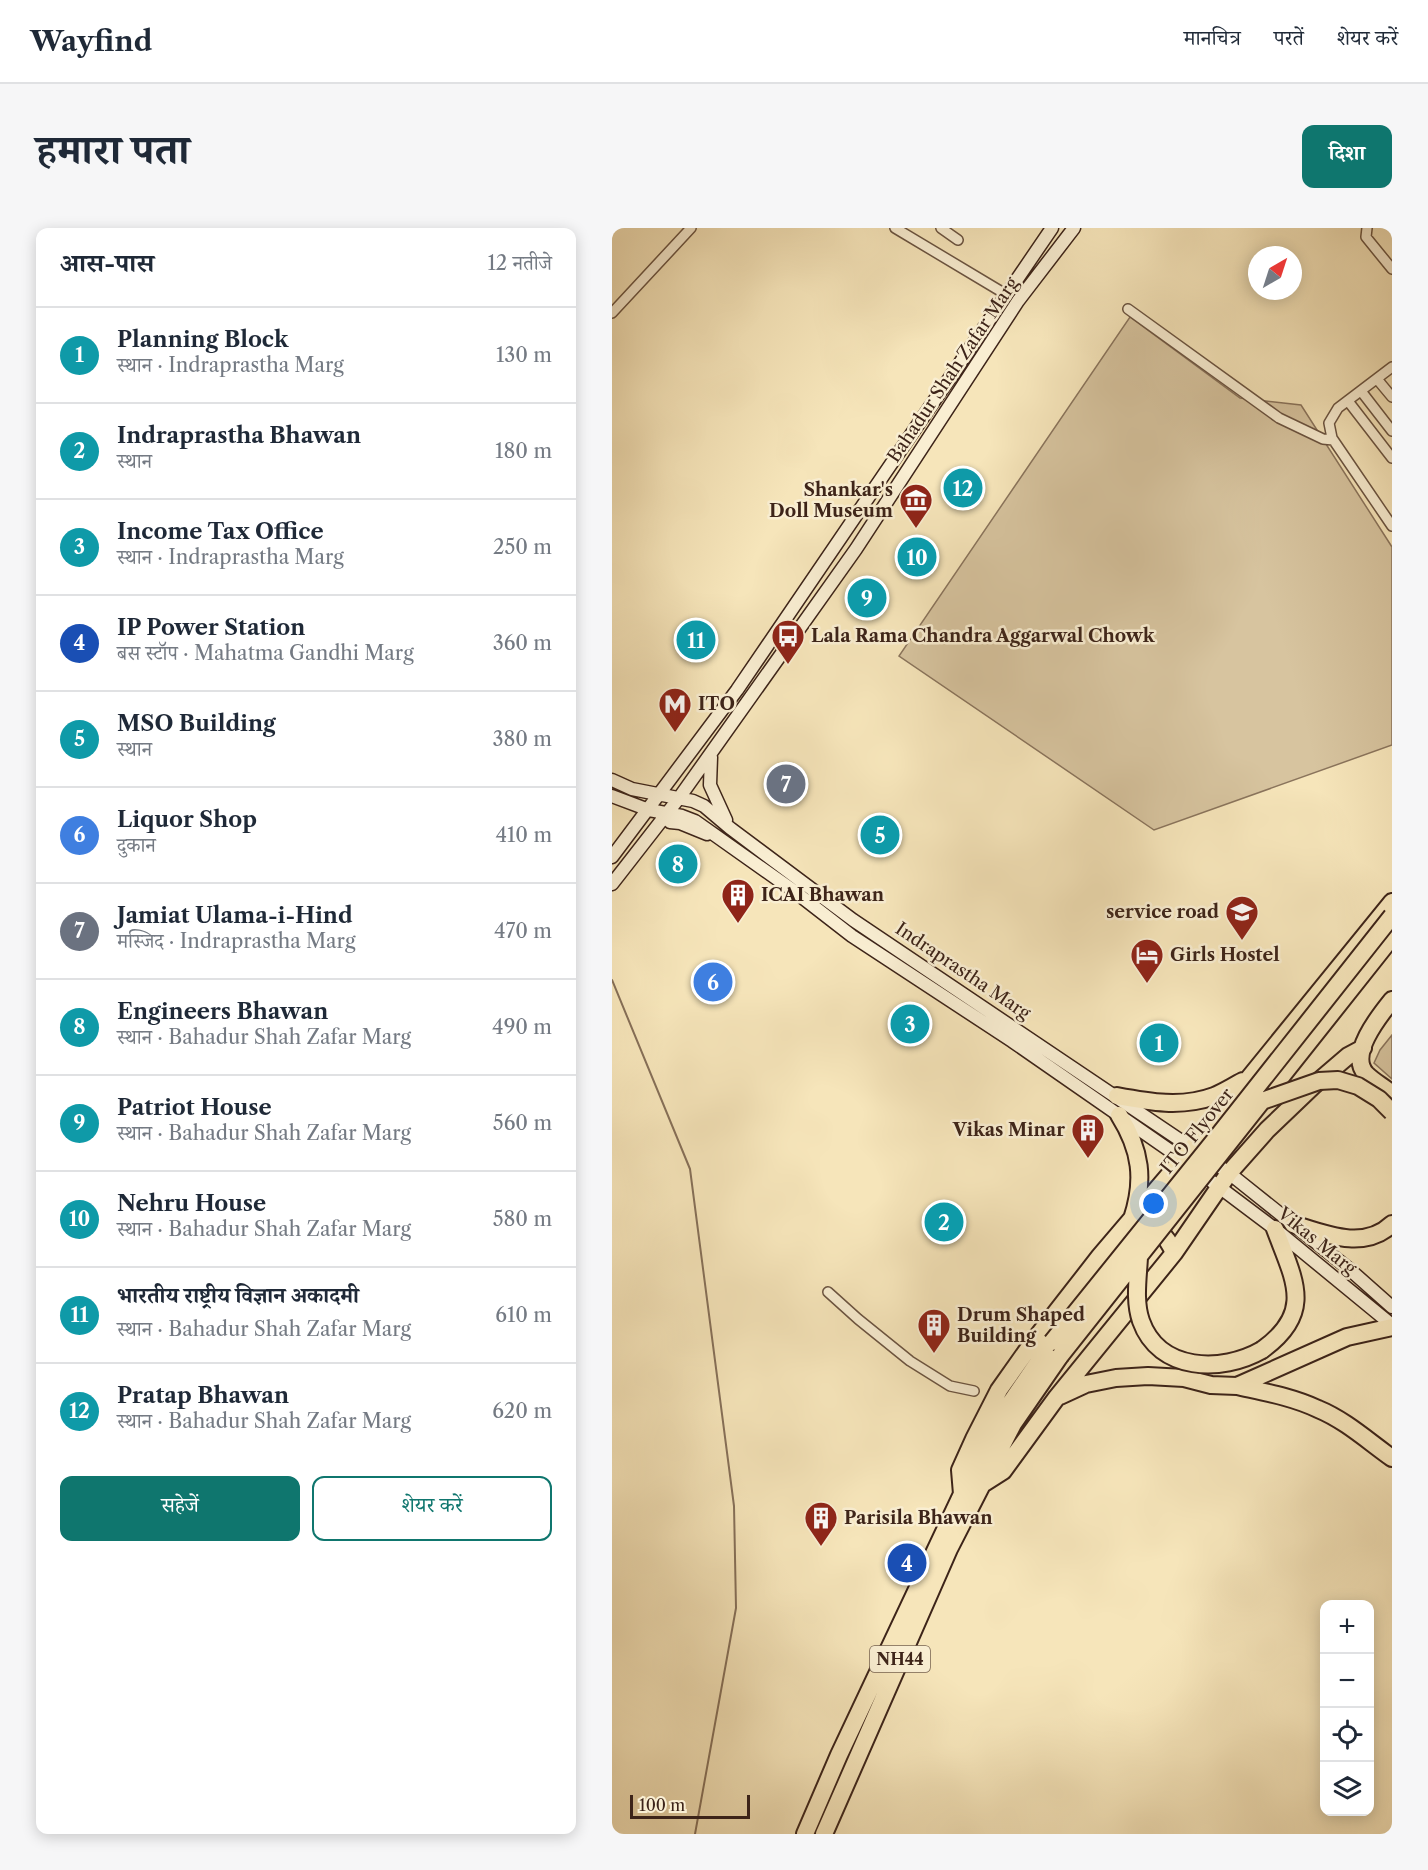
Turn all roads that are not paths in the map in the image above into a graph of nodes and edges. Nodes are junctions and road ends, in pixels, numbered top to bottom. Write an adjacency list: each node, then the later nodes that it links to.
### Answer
1 (691, 228): 11 (street)
2 (896, 228): 9 (street)
3 (941, 228): 7 (street)
4 (1052, 228): 9 (main road, Bahadur Shah Zafar Marg)
5 (1074, 228): 21 (main road, Bahadur Shah Zafar Marg)
6 (1367, 228): 8 (street)
7 (958, 240)
8 (1392, 269)
9 (1007, 295): 23 (main road, Bahadur Shah Zafar Marg)
10 (1128, 309): 18 (street)
11 (612, 313)
12 (1392, 367): 13 (street)
13 (1377, 379): 14 (street); 15 (street)
14 (1361, 391): 16 (street); 17 (street)
15 (1392, 397)
16 (1348, 401): 18 (street); 19 (street)
17 (1392, 431)
18 (1333, 440): 20 (street)
19 (1392, 458)
20 (1392, 526)
21 (711, 753): 25 (main road, Bahadur Shah Zafar Marg); 28 (main road)
22 (612, 780): 23 (main road, Indraprastha Marg)
23 (661, 794): 25 (main road, Indraprastha Marg); 26 (main road, Bahadur Shah Zafar Marg)
24 (612, 796): 26 (main road, Indraprastha Marg)
25 (680, 798): 27 (main road, Bahadur Shah Zafar Marg); 28 (main road, Indraprastha Marg)
26 (649, 810): 27 (main road, Indraprastha Marg); 29 (main road)
27 (664, 819): 30 (main road); 41 (main road, Indraprastha Marg)
28 (730, 828): 38 (main road, Indraprastha Marg)
29 (612, 857)
30 (612, 884)
31 (1392, 902): 36 (highway)
32 (1392, 916): 54 (highway, ITO Flyover, bridge)
33 (1392, 937): 39 (highway, ITO Flyover)
34 (1392, 1000): 35 (highway)
35 (1363, 1048): 37 (highway); 43 (highway)
36 (1250, 1077): 38 (highway); 42 (highway)
37 (1392, 1094)
38 (1117, 1096): 42 (main road, Indraprastha Marg)
39 (1262, 1101): 40 (highway, bridge); 50 (highway, ITO Flyover, bridge)
40 (1392, 1112)
41 (1119, 1115): 42 (main road, Indraprastha Marg); 45 (highway)
42 (1188, 1153): 43 (main road, Indraprastha Marg); 44 (main road, Vikas Marg); 45 (highway)
43 (1229, 1173): 44 (highway); 46 (main road, Vikas Marg)
44 (1218, 1188): 48 (main road, Vikas Marg); 49 (highway)
45 (1132, 1219): 49 (highway); 61 (highway)
46 (1293, 1224): 47 (highway); 52 (main road, Vikas Marg)
47 (1392, 1224)
48 (1275, 1229): 50 (highway, bridge); 53 (main road, Vikas Marg)
49 (1174, 1253): 57 (highway)
50 (1139, 1257): 54 (highway, ITO Flyover, bridge)
51 (828, 1292): 56 (street)
52 (1392, 1307)
53 (1392, 1326): 55 (highway)
54 (1056, 1349): 58 (highway, ITO Flyover / NH44)
55 (1237, 1386): 57 (highway); 59 (highway)
56 (974, 1391)
57 (1057, 1397): 60 (highway)
58 (1008, 1420): 60 (highway, ITO Flyover / NH44); 61 (highway, ITO Flyover / NH44)
59 (1392, 1458)
60 (981, 1485): 63 (highway, NH44)
61 (962, 1494): 62 (highway, NH44)
62 (805, 1834)
63 (824, 1834)

